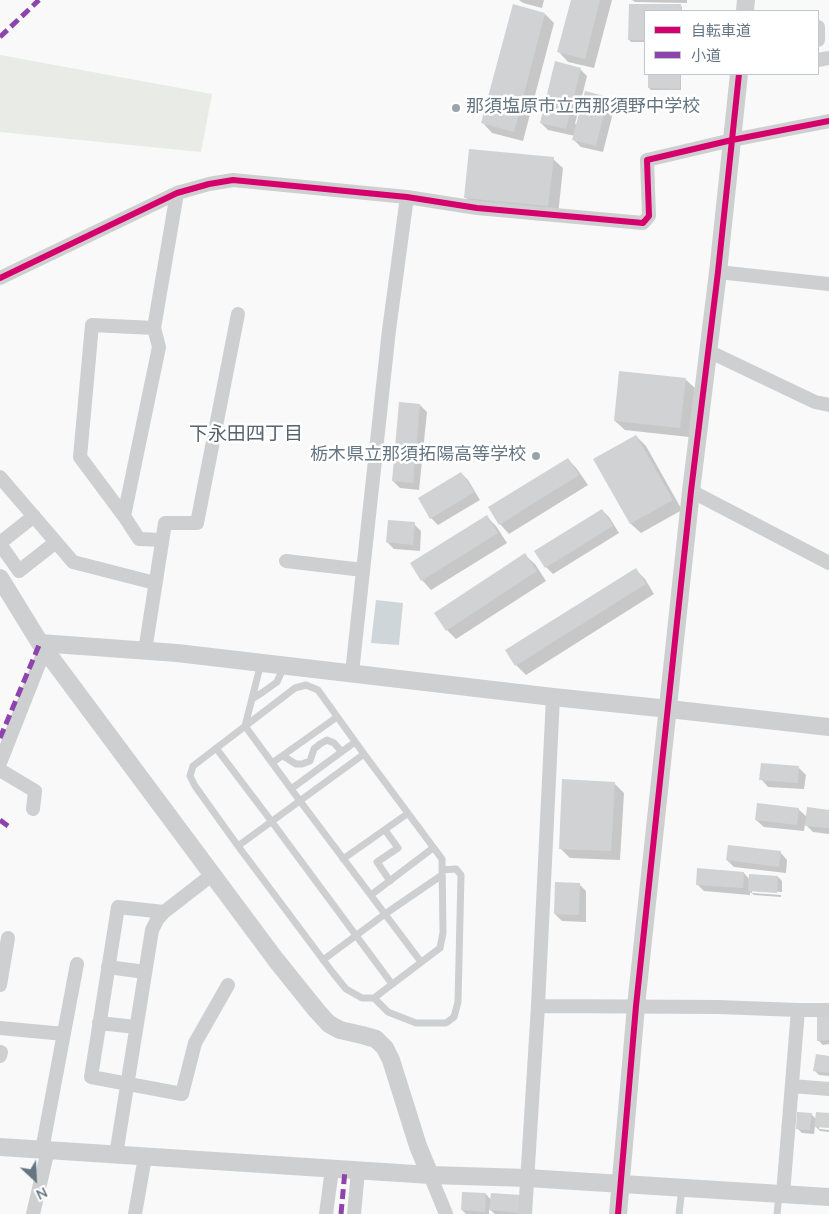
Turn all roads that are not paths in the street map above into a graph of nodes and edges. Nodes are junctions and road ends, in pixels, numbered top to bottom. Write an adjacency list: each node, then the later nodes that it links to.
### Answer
1 (739, 75): 3 (street)
2 (829, 121): 3 (street)
3 (732, 140): 5 (street); 6 (street)
4 (177, 193): 5 (street); 7 (street); 10 (street)
5 (407, 197): 22 (street)
6 (718, 272): 8 (street); 11 (street)
7 (0, 278)
8 (829, 284)
9 (238, 314): 17 (street)
10 (154, 328): 16 (street); 16 (street)
11 (708, 350): 12 (street); 14 (street)
12 (829, 405)
13 (0, 477): 15 (street)
14 (691, 491): 21 (street); 33 (street)
15 (34, 516): 18 (street); 19 (street)
16 (124, 516): 17 (street)
17 (162, 540): 24 (street)
18 (56, 542): 19 (street); 24 (street)
19 (0, 544)
20 (286, 561): 22 (street)
21 (829, 563)
22 (363, 570): 30 (street)
23 (0, 578): 25 (street)
24 (155, 583): 26 (street)
25 (40, 643): 26 (street); 27 (street)
26 (145, 651): 28 (street)
27 (53, 660): 42 (street); 55 (street)
28 (261, 663): 29 (street); 32 (lane)
29 (284, 666): 30 (street); 32 (lane)
30 (352, 673): 31 (street)
31 (554, 697): 33 (street); 71 (street)
32 (252, 699): 35 (lane)
33 (668, 709): 36 (street); 72 (street)
34 (337, 717): 35 (lane); 37 (lane); 41 (lane)
35 (245, 726): 38 (lane); 43 (lane)
36 (829, 727)
37 (355, 742): 39 (lane); 40 (lane)
38 (216, 748): 49 (lane); 51 (lane)
39 (341, 751): 41 (lane); 45 (lane)
40 (364, 754): 46 (lane); 48 (lane)
41 (283, 756): 43 (lane)
42 (0, 763)
43 (272, 763): 45 (lane)
44 (0, 770): 47 (street)
45 (291, 789): 46 (lane)
46 (300, 801): 49 (lane); 53 (lane)
47 (33, 809)
48 (407, 814): 50 (lane); 52 (lane)
49 (272, 822): 51 (lane); 60 (lane)
50 (385, 830): 53 (lane); 56 (lane)
51 (238, 846): 62 (lane)
52 (433, 848): 54 (lane); 56 (lane)
53 (343, 859): 57 (lane)
54 (442, 872): 59 (lane); 63 (lane); 70 (lane)
55 (214, 874): 58 (street); 88 (street)
56 (390, 881): 57 (lane)
57 (370, 895): 59 (lane)
58 (164, 912): 65 (street); 66 (street)
59 (385, 914): 60 (lane); 63 (lane)
60 (356, 936): 62 (lane); 67 (lane)
61 (8, 938): 68 (street)
62 (323, 960): 70 (lane)
63 (421, 962): 67 (lane)
64 (77, 964): 78 (street)
65 (108, 967): 66 (street); 75 (street)
66 (145, 972): 76 (street)
67 (392, 984): 70 (lane)
68 (0, 985)
69 (228, 985): 79 (street)
70 (374, 998)
71 (538, 1006): 72 (street); 89 (street)
72 (636, 1006): 73 (street); 90 (street)
73 (798, 1010): 74 (street); 80 (street)
74 (829, 1010)
75 (100, 1023): 76 (street); 79 (street)
76 (136, 1027): 79 (street)
77 (0, 1028): 78 (street)
78 (64, 1034): 83 (street)
79 (127, 1084): 84 (street)
80 (792, 1086): 81 (street); 92 (street)
81 (829, 1088)
82 (0, 1147): 83 (street)
83 (45, 1150): 84 (street); 94 (street)
84 (116, 1155): 85 (street)
85 (145, 1157): 86 (street); 95 (street)
86 (332, 1169): 87 (street); 96 (street)
87 (358, 1171): 88 (street); 97 (street)
88 (430, 1176): 89 (street); 98 (street)
89 (527, 1178): 90 (street); 99 (street)
90 (621, 1185): 91 (street); 100 (street)
91 (682, 1188): 92 (street); 101 (lane)
92 (781, 1194): 93 (street); 102 (lane)
93 (829, 1197)
94 (33, 1214)
95 (135, 1214)
96 (326, 1214)
97 (354, 1214)
98 (446, 1214)
99 (525, 1214)
100 (618, 1214)
101 (679, 1214)
102 (777, 1214)

